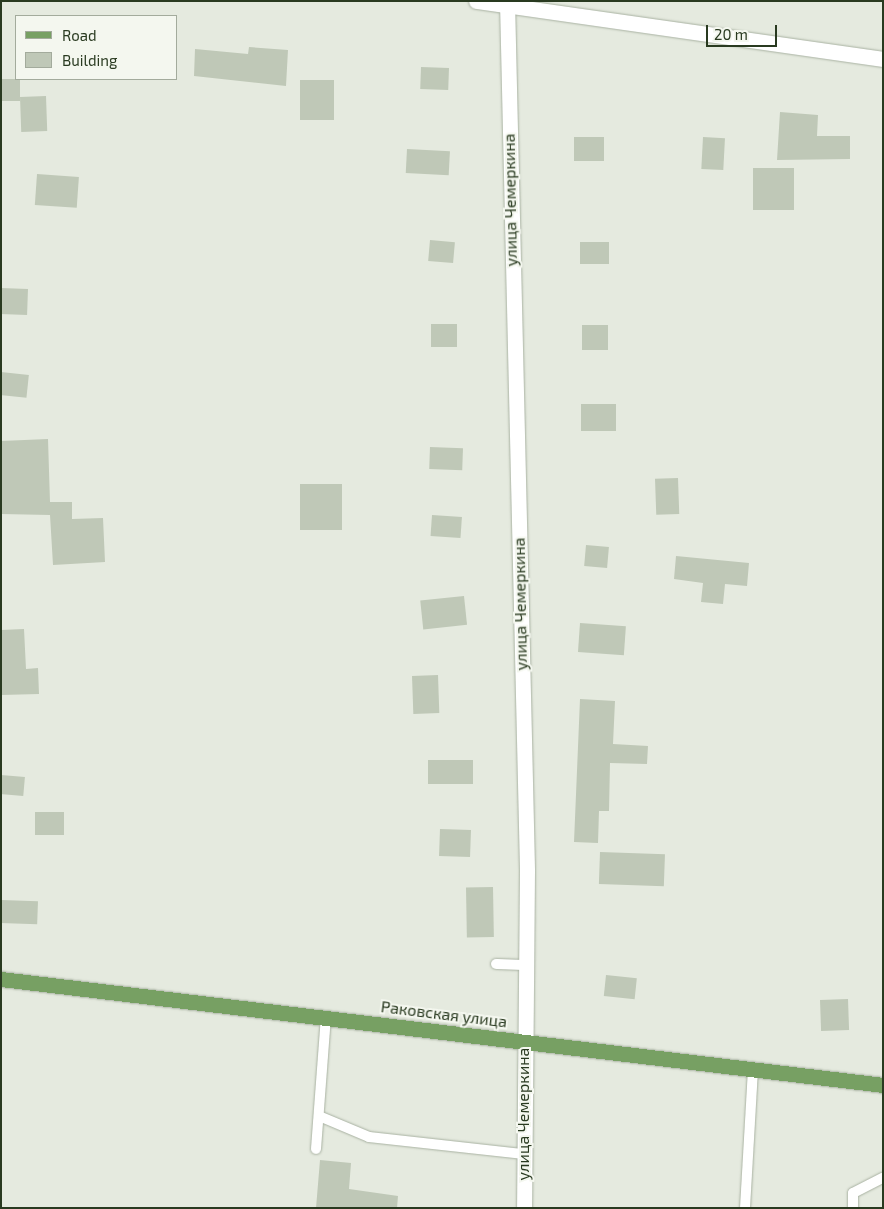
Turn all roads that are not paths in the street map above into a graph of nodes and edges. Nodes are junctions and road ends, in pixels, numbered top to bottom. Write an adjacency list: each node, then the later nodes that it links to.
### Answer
1 (476, 1): 2 (street)
2 (507, 3): 3 (street); 5 (street, улица Чемеркина)
3 (883, 59)
4 (496, 964): 5 (lane)
5 (525, 964): 8 (street, улица Чемеркина)
6 (1, 979): 7 (main road, Раковская улица)
7 (326, 1017): 8 (main road, Раковская улица); 11 (lane)
8 (523, 1040): 9 (main road, Раковская улица); 13 (street, улица Чемеркина)
9 (753, 1069): 10 (main road, Раковская улица); 16 (lane)
10 (883, 1085)
11 (319, 1116): 12 (lane); 13 (lane)
12 (316, 1149)
13 (524, 1154): 15 (street, улица Чемеркина)
14 (883, 1178): 17 (lane)
15 (524, 1208)
16 (745, 1208)
17 (853, 1208)

